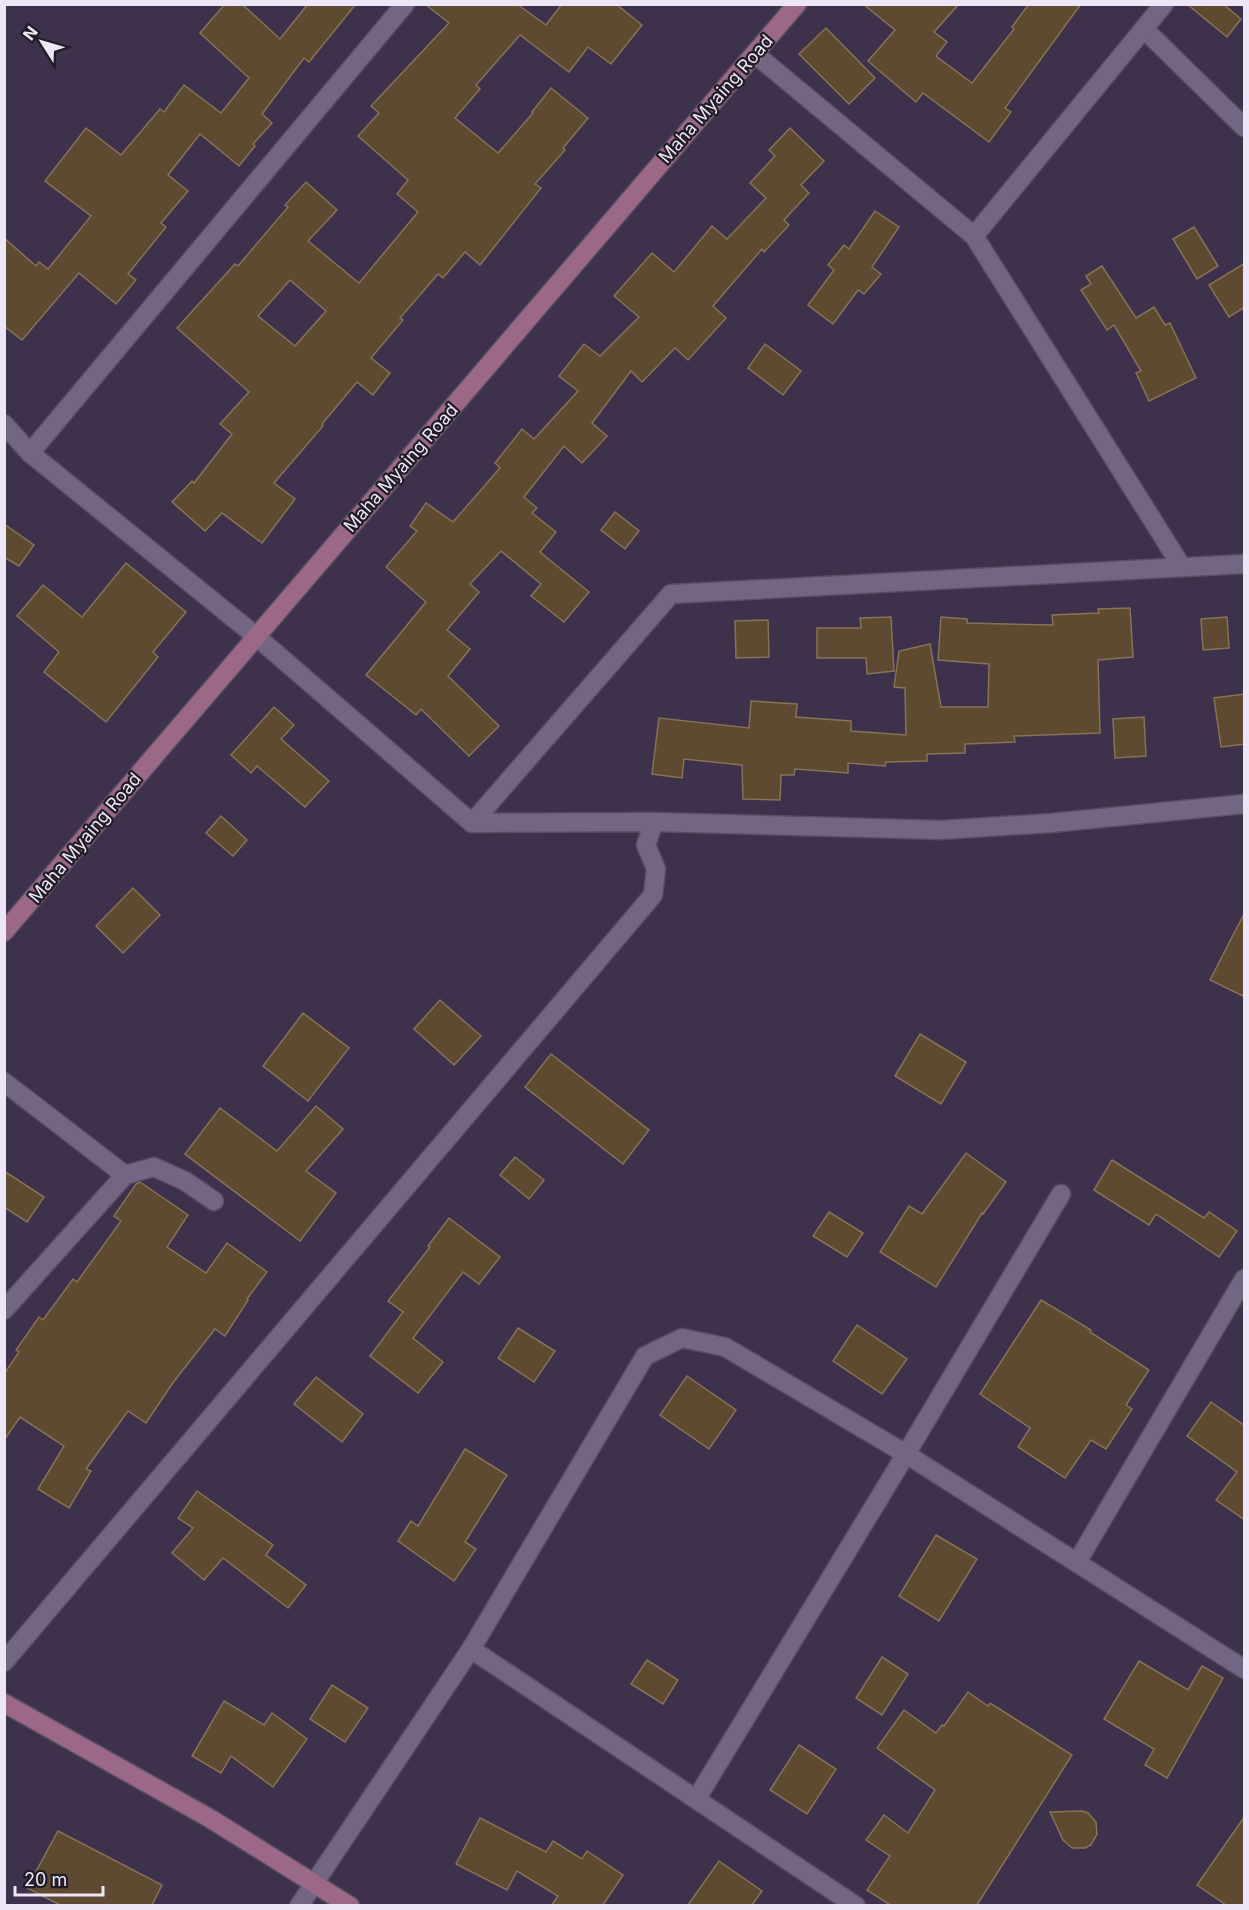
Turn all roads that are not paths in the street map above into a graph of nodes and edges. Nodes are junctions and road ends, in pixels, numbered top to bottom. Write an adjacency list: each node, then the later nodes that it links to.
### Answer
1 (405, 4): 9 (street)
2 (797, 4): 5 (street, Maha Myaing Road)
3 (1164, 4): 4 (street)
4 (1144, 29): 6 (street); 7 (street)
5 (755, 54): 7 (street); 12 (street, Maha Myaing Road)
6 (1245, 127)
7 (974, 236): 11 (street)
8 (4, 424): 9 (street)
9 (30, 453): 12 (street)
10 (1245, 564): 11 (street)
11 (1182, 567): 15 (street)
12 (256, 637): 15 (street); 16 (street, Maha Myaing Road)
13 (1245, 804): 14 (street)
14 (654, 822): 15 (street); 26 (street)
15 (472, 823)
16 (4, 932)
17 (4, 1082): 18 (street)
18 (124, 1175): 20 (street); 22 (street)
19 (1061, 1194): 23 (street)
20 (214, 1201)
21 (1245, 1279): 24 (street)
22 (4, 1310)
23 (906, 1454): 24 (street); 25 (street); 29 (street)
24 (1077, 1562): 27 (street)
25 (471, 1649): 29 (street); 30 (street)
26 (4, 1662)
27 (1245, 1669)
28 (4, 1703): 30 (street)
29 (697, 1798): 33 (street)
30 (313, 1882): 31 (street); 32 (street)
31 (299, 1905)
32 (350, 1905)
33 (856, 1905)

